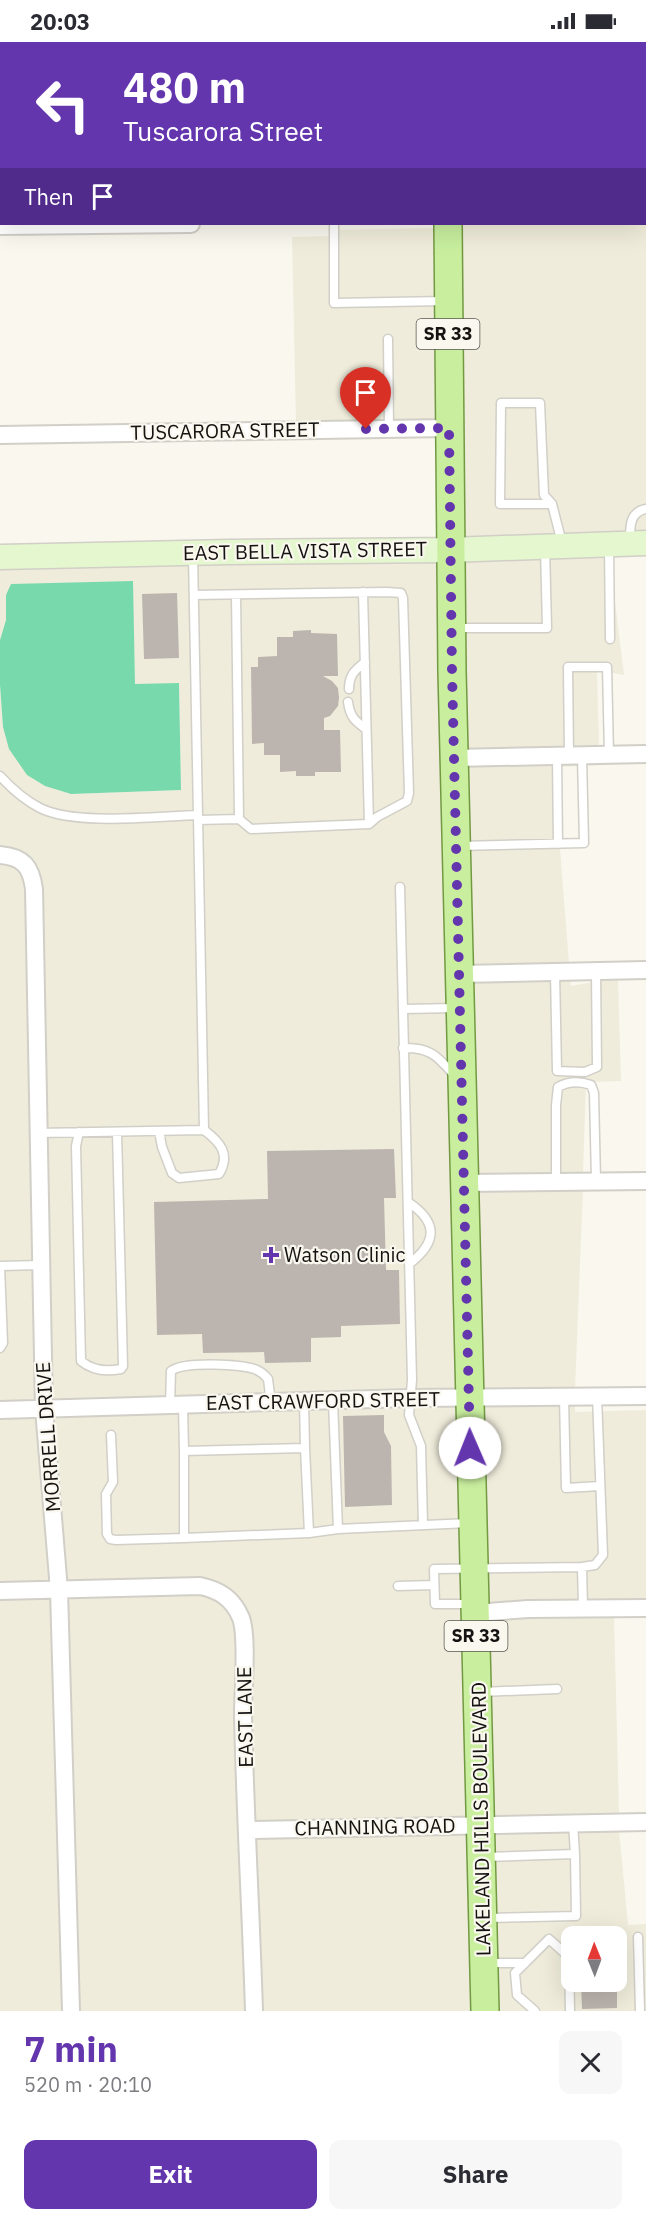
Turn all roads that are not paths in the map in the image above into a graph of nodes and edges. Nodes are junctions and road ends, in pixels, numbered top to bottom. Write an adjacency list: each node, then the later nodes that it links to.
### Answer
1 (96, 225): 4 (street)
2 (334, 225): 5 (lane)
3 (448, 225): 5 (main road, LAKELAND HILLS BOULEVARD / SR 33)
4 (0, 226)
5 (448, 301): 7 (main road, LAKELAND HILLS BOULEVARD / SR 33)
6 (388, 339): 8 (lane)
7 (449, 428): 8 (street, TUSCARORA STREET); 14 (main road, LAKELAND HILLS BOULEVARD / SR 33)
8 (389, 429): 9 (street, TUSCARORA STREET)
9 (0, 435)
10 (552, 504): 10 (lane); 13 (lane)
11 (646, 509): 12 (lane)
12 (628, 544): 13 (street, EAST BELLA VISTA STREET); 21 (lane)
13 (554, 546): 14 (street, EAST BELLA VISTA STREET); 20 (lane)
14 (450, 550): 15 (street, EAST BELLA VISTA STREET); 20 (main road, LAKELAND HILLS BOULEVARD / SR 33)
15 (193, 552): 16 (street, EAST BELLA VISTA STREET); 18 (lane)
16 (0, 557)
17 (363, 592): 19 (lane); 22 (lane); 33 (lane)
18 (194, 595): 19 (lane); 31 (lane)
19 (236, 595): 32 (lane)
20 (451, 628): 29 (main road, LAKELAND HILLS BOULEVARD / SR 33)
21 (610, 639)
22 (365, 662): 23 (lane); 25 (lane)
23 (349, 689)
24 (348, 702): 25 (lane)
25 (366, 729): 33 (lane)
26 (646, 754): 27 (street)
27 (609, 755): 28 (street); 28 (lane)
28 (569, 756): 29 (street); 34 (lane); 34 (lane)
29 (454, 758): 35 (main road, LAKELAND HILLS BOULEVARD / SR 33)
30 (0, 776): 31 (lane)
31 (198, 817): 32 (lane); 46 (lane)
32 (239, 819): 33 (lane)
33 (369, 824)
34 (558, 844): 35 (lane)
35 (456, 846): 41 (main road, LAKELAND HILLS BOULEVARD / SR 33)
36 (0, 855): 50 (street, MORRELL DRIVE)
37 (400, 887): 43 (lane)
38 (646, 970): 39 (street)
39 (596, 971): 40 (street); 40 (lane)
40 (555, 972): 41 (street)
41 (458, 974): 42 (main road, LAKELAND HILLS BOULEVARD / SR 33)
42 (460, 1008): 43 (lane); 45 (main road, LAKELAND HILLS BOULEVARD / SR 33)
43 (403, 1009): 44 (lane)
44 (403, 1048): 45 (lane); 55 (lane)
45 (461, 1083): 54 (main road, LAKELAND HILLS BOULEVARD / SR 33)
46 (204, 1130): 47 (lane); 47 (lane)
47 (159, 1131): 49 (lane)
48 (79, 1132): 49 (lane); 49 (lane); 50 (lane)
49 (117, 1132)
50 (39, 1133): 57 (street, MORRELL DRIVE)
51 (596, 1181): 52 (street); 53 (street); 53 (lane)
52 (646, 1181)
53 (556, 1182): 54 (street)
54 (464, 1183): 64 (main road, LAKELAND HILLS BOULEVARD / SR 33)
55 (408, 1202): 56 (lane); 56 (lane)
56 (409, 1264): 63 (lane)
57 (41, 1265): 58 (lane); 69 (street, MORRELL DRIVE)
58 (0, 1266): 59 (lane)
59 (0, 1348)
60 (597, 1396): 61 (street, EAST CRAWFORD STREET); 62 (street, EAST CRAWFORD STREET); 74 (lane)
61 (646, 1396)
62 (564, 1397): 64 (street, EAST CRAWFORD STREET); 74 (lane)
63 (410, 1398): 64 (street, EAST CRAWFORD STREET); 66 (street, EAST CRAWFORD STREET); 76 (lane)
64 (469, 1398): 75 (main road, LAKELAND HILLS BOULEVARD / SR 33)
65 (304, 1401): 66 (street, EAST CRAWFORD STREET); 67 (street, EAST CRAWFORD STREET); 72 (lane)
66 (333, 1401): 77 (lane)
67 (271, 1402): 68 (street, EAST CRAWFORD STREET); 68 (lane)
68 (177, 1405): 69 (street, EAST CRAWFORD STREET); 73 (lane)
69 (44, 1409): 70 (street, EAST CRAWFORD STREET); 84 (street, MORRELL DRIVE)
70 (0, 1410)
71 (111, 1435): 79 (lane)
72 (305, 1448): 73 (lane); 78 (lane)
73 (184, 1450): 79 (lane)
74 (600, 1486): 80 (lane)
75 (472, 1522): 76 (lane); 81 (main road, LAKELAND HILLS BOULEVARD / SR 33)
76 (423, 1525): 77 (lane)
77 (338, 1529): 78 (lane)
78 (309, 1533): 79 (lane)
79 (184, 1538)
80 (582, 1567): 81 (lane); 87 (lane)
81 (474, 1569): 82 (lane); 86 (main road, LAKELAND HILLS BOULEVARD / SR 33)
82 (434, 1585): 83 (lane); 86 (lane)
83 (398, 1586)
84 (59, 1590): 85 (street, EAST LANE); 94 (street, EAST LANE); 101 (street, MORRELL DRIVE)
85 (0, 1591)
86 (475, 1608): 87 (street); 90 (main road, LAKELAND HILLS BOULEVARD / SR 33)
87 (583, 1608): 88 (street)
88 (646, 1608)
89 (557, 1689): 90 (lane)
90 (478, 1693): 93 (main road, LAKELAND HILLS BOULEVARD / SR 33)
91 (646, 1821): 92 (street, CHANNING ROAD)
92 (573, 1822): 93 (street, CHANNING ROAD); 95 (lane)
93 (481, 1824): 94 (street, CHANNING ROAD); 96 (main road, LAKELAND HILLS BOULEVARD / SR 33)
94 (248, 1830): 102 (street, EAST LANE)
95 (574, 1854): 96 (lane); 97 (lane)
96 (482, 1857): 97 (main road, LAKELAND HILLS BOULEVARD / SR 33)
97 (483, 1918): 99 (main road, LAKELAND HILLS BOULEVARD / SR 33)
98 (638, 1937): 106 (lane)
99 (484, 1963): 100 (lane); 103 (main road, LAKELAND HILLS BOULEVARD / SR 33)
100 (525, 1963): 104 (lane); 105 (lane)
101 (71, 2011)
102 (254, 2011)
103 (485, 2011)
104 (535, 2011)
105 (570, 2011)
106 (640, 2011)

